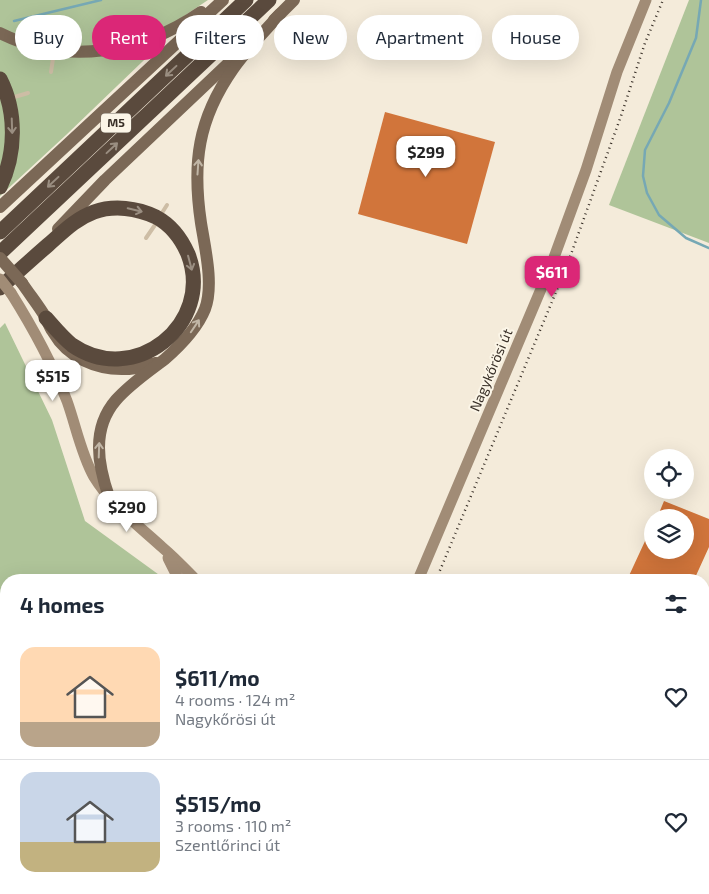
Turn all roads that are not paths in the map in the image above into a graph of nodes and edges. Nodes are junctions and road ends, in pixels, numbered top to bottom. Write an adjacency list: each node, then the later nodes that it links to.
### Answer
1 (217, 0): 10 (main road)
2 (223, 0): 18 (main road, M5)
3 (246, 0): 20 (highway, M5, one-way to 20)
4 (269, 0): 22 (highway, M5, one-way to 4)
5 (294, 0): 7 (main road)
6 (646, 0): 33 (main road, Nagykőrösi út)
7 (280, 14): 24 (main road, M5); 28 (main road, one-way to 7)
8 (0, 33): 9 (main road)
9 (15, 40)
10 (82, 51)
11 (53, 60): 12 (lane)
12 (51, 72)
13 (0, 79): 15 (highway)
14 (28, 93): 15 (lane)
15 (8, 99): 16 (highway, one-way to 16)
16 (0, 187)
17 (167, 205): 19 (lane)
18 (0, 207)
19 (159, 219): 21 (lane); 24 (highway, one-way to 19); 27 (highway, one-way to 27)
20 (0, 232)
21 (146, 238)
22 (0, 253)
23 (0, 258): 27 (main road, bridge)
24 (26, 263): 26 (highway, M5)
25 (0, 279): 26 (main road, bridge)
26 (5, 290): 29 (main road)
27 (46, 318): 28 (main road)
28 (160, 363): 29 (main road, one-way to 28)
29 (109, 497): 30 (main road)
30 (165, 549): 31 (main road); 32 (main road)
31 (177, 574)
32 (190, 574)
33 (421, 574)

